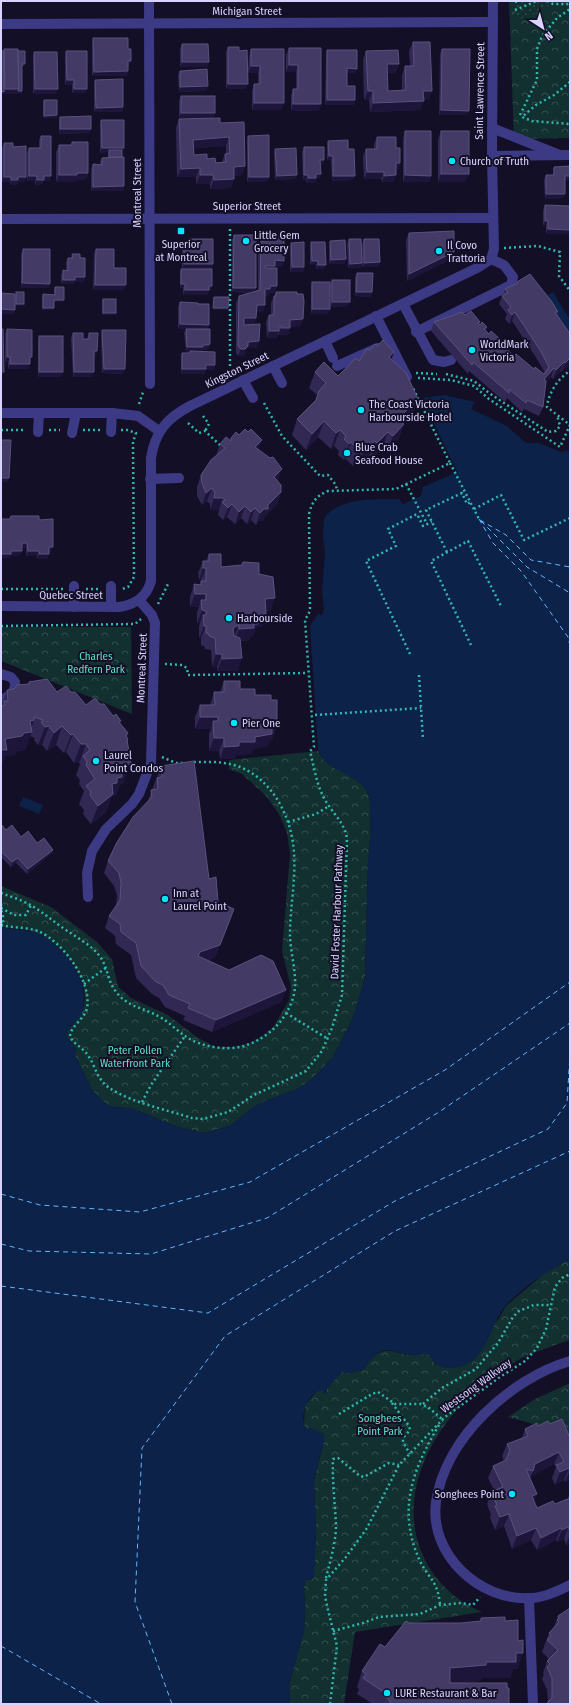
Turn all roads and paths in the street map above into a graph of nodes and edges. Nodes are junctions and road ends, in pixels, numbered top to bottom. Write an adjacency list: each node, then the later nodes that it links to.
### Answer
1 (149, 1): 9 (street, Montreal Street)
2 (493, 1): 8 (street, Saint Lawrence Street)
3 (537, 1): 6 (path)
4 (547, 1): 5 (path)
5 (570, 4)
6 (515, 10)
7 (570, 10): 12 (path)
8 (493, 22): 9 (street, Michigan Street); 14 (street, Saint Lawrence Street)
9 (149, 23): 10 (street, Michigan Street); 20 (street, Montreal Street)
10 (1, 24)
11 (570, 82): 13 (path)
12 (520, 114)
13 (570, 124)
14 (492, 128): 15 (street); 16 (street, Saint Lawrence Street)
15 (565, 155): 16 (street)
16 (492, 156): 19 (street, Saint Lawrence Street)
17 (1, 218): 20 (street, Superior Street)
18 (230, 218): 19 (street, Superior Street); 20 (street, Superior Street); 37 (path)
19 (493, 218): 21 (street, Saint Lawrence Street)
20 (148, 219): 35 (street, Montreal Street)
21 (494, 249): 22 (street, Saint Lawrence Street); 23 (path)
22 (491, 259): 24 (street, Kingston Street); 26 (street)
23 (570, 291)
24 (403, 304): 25 (street, Kingston Street); 26 (street)
25 (376, 316): 27 (street, Kingston Street); 28 (street)
26 (416, 332): 29 (street)
27 (325, 341): 28 (street); 30 (street, Kingston Street)
28 (398, 359): 32 (street); 33 (street)
29 (451, 360)
30 (273, 366): 34 (street, Kingston Street); 36 (street)
31 (570, 371): 43 (path)
32 (395, 375)
33 (409, 375): 43 (path); 43 (path); 54 (path)
34 (243, 380): 37 (street, Kingston Street); 38 (street)
35 (150, 384): 44 (path)
36 (282, 384)
37 (230, 386): 50 (street, Kingston Street)
38 (257, 397): 58 (path)
39 (1, 413): 40 (street)
40 (39, 413): 41 (street); 48 (street)
41 (76, 413): 42 (street); 52 (street)
42 (112, 413): 44 (street); 49 (street)
43 (556, 414)
44 (138, 416): 50 (street)
45 (203, 416): 51 (path)
46 (188, 424): 51 (path)
47 (1, 430): 48 (path)
48 (38, 431): 52 (path)
49 (111, 431): 52 (path); 67 (path)
50 (158, 431): 56 (street)
51 (205, 431): 53 (path)
52 (72, 432)
53 (223, 448)
54 (450, 463): 57 (path, David Foster Harbour Pathway); 59 (path)
55 (179, 478): 56 (street)
56 (150, 479): 69 (street)
57 (406, 484): 58 (path, David Foster Harbour Pathway); 64 (path)
58 (337, 491): 77 (path, David Foster Harbour Pathway)
59 (471, 502): 60 (path); 63 (path)
60 (474, 509): 61 (path); 62 (path)
61 (570, 518)
62 (479, 519)
63 (432, 522): 64 (path); 65 (path)
64 (427, 524): 75 (path)
65 (447, 552): 71 (path); 74 (path)
66 (74, 587): 67 (path); 68 (path); 72 (street)
67 (111, 588): 73 (street)
68 (1, 589)
69 (139, 600): 73 (street, Quebec Street); 76 (street, Montreal Street)
70 (1, 606): 72 (street, Quebec Street)
71 (501, 606)
72 (74, 607): 73 (street, Quebec Street)
73 (111, 607)
74 (471, 645)
75 (410, 654)
76 (153, 663): 77 (path); 84 (street, Montreal Street)
77 (307, 673): 85 (path, David Foster Harbour Pathway)
78 (1, 674): 80 (street)
79 (419, 676): 81 (path)
80 (1, 700)
81 (421, 708): 82 (path); 83 (path)
82 (315, 715)
83 (423, 740)
84 (152, 753): 86 (path); 88 (street, Montreal Street)
85 (329, 806): 86 (path); 96 (path, David Foster Harbour Pathway)
86 (288, 822): 94 (path)
87 (1, 893): 89 (path)
88 (88, 897)
89 (31, 905): 90 (path); 92 (path)
90 (1, 910): 91 (path)
91 (2, 925): 93 (path, David Foster Harbour Pathway)
92 (107, 967): 93 (path); 95 (path)
93 (84, 984): 97 (path, David Foster Harbour Pathway)
94 (286, 1014): 95 (path); 96 (path)
95 (185, 1036): 97 (path)
96 (328, 1039): 97 (path, David Foster Harbour Pathway)
97 (142, 1102)
98 (570, 1274): 99 (path, Westsong Walkway)
99 (550, 1305): 102 (path); 104 (path, Westsong Walkway)
100 (570, 1361): 109 (street)
101 (391, 1402): 102 (path); 103 (path); 105 (path)
102 (423, 1404): 104 (path)
103 (339, 1414)
104 (443, 1420): 105 (path, Westsong Walkway); 111 (path)
105 (410, 1454): 106 (path, Westsong Walkway)
106 (399, 1465): 107 (path, Westsong Walkway); 107 (path)
107 (326, 1580): 112 (path)
108 (570, 1585): 110 (street)
109 (486, 1588): 110 (street); 111 (path)
110 (529, 1598): 114 (street)
111 (440, 1605): 112 (path)
112 (333, 1630): 113 (path)
113 (330, 1704)
114 (533, 1704)

